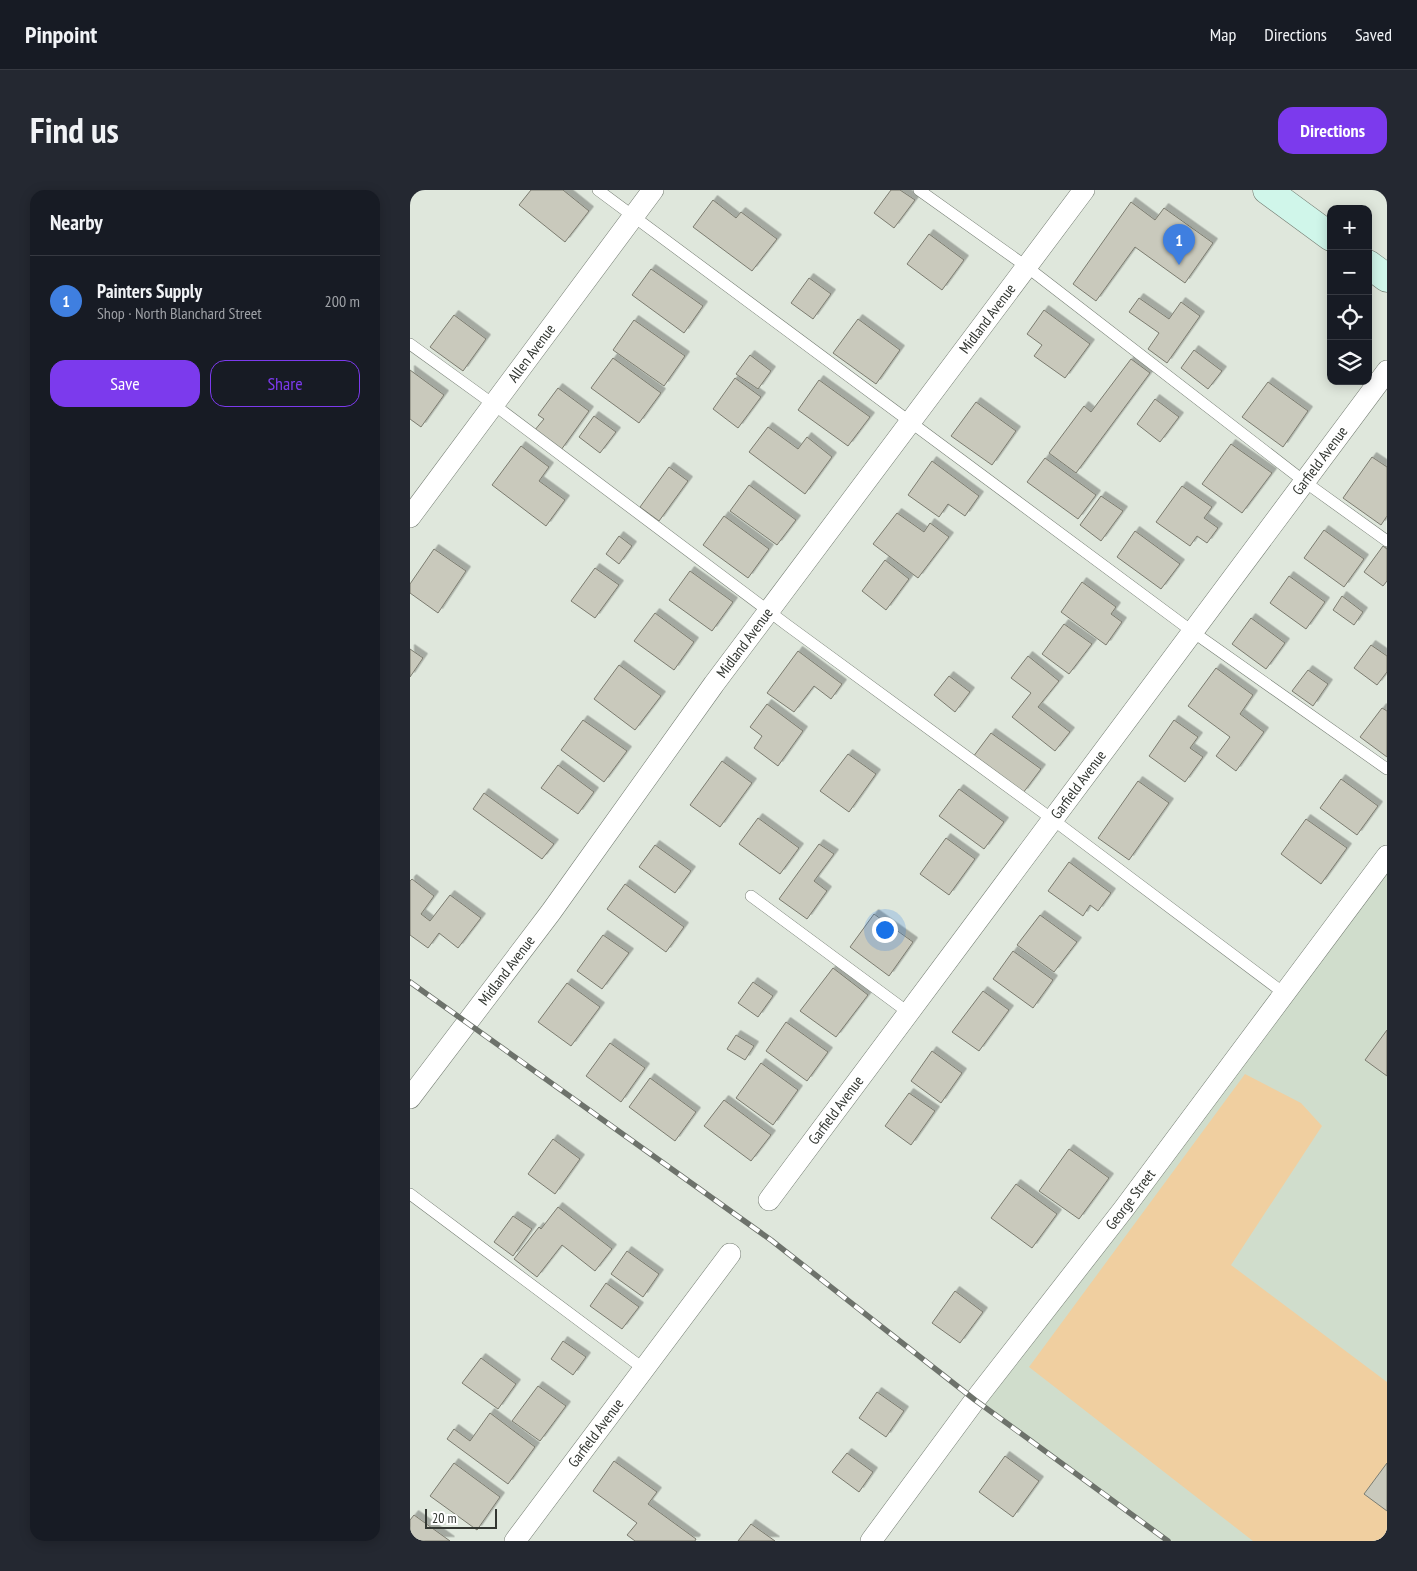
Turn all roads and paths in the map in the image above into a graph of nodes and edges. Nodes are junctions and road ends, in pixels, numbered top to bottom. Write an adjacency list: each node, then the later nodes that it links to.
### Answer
1 (598, 190): 6 (lane)
2 (653, 190): 6 (street, Allen Avenue)
3 (920, 190): 8 (lane)
4 (1084, 190): 8 (street, Midland Avenue)
5 (1267, 190): 7 (street)
6 (633, 217): 13 (street, Allen Avenue); 14 (lane)
7 (1327, 234)
8 (1027, 267): 14 (street, Midland Avenue); 15 (lane)
9 (1372, 267): 10 (street)
10 (1387, 278)
11 (410, 344): 13 (lane)
12 (1387, 371): 15 (street, Garfield Avenue)
13 (493, 404): 16 (street, Allen Avenue); 18 (lane)
14 (910, 421): 18 (street, Midland Avenue); 19 (lane)
15 (1305, 482): 17 (lane); 19 (street, Garfield Avenue)
16 (410, 517)
17 (1387, 541)
18 (768, 611): 21 (lane); 26 (street, Midland Avenue)
19 (1193, 632): 20 (lane); 21 (street, Garfield Avenue)
20 (1387, 768)
21 (1052, 819): 24 (lane); 25 (street, Garfield Avenue)
22 (1387, 856): 24 (street, George Street)
23 (752, 896): 25 (lane)
24 (1285, 994): 32 (street, George Street)
25 (909, 1013): 28 (street, Garfield Avenue)
26 (410, 1098)
27 (410, 1194): 30 (lane)
28 (770, 1200)
29 (730, 1254): 30 (street, Garfield Avenue)
30 (644, 1369): 31 (street, Garfield Avenue)
31 (515, 1541)
32 (871, 1541)

